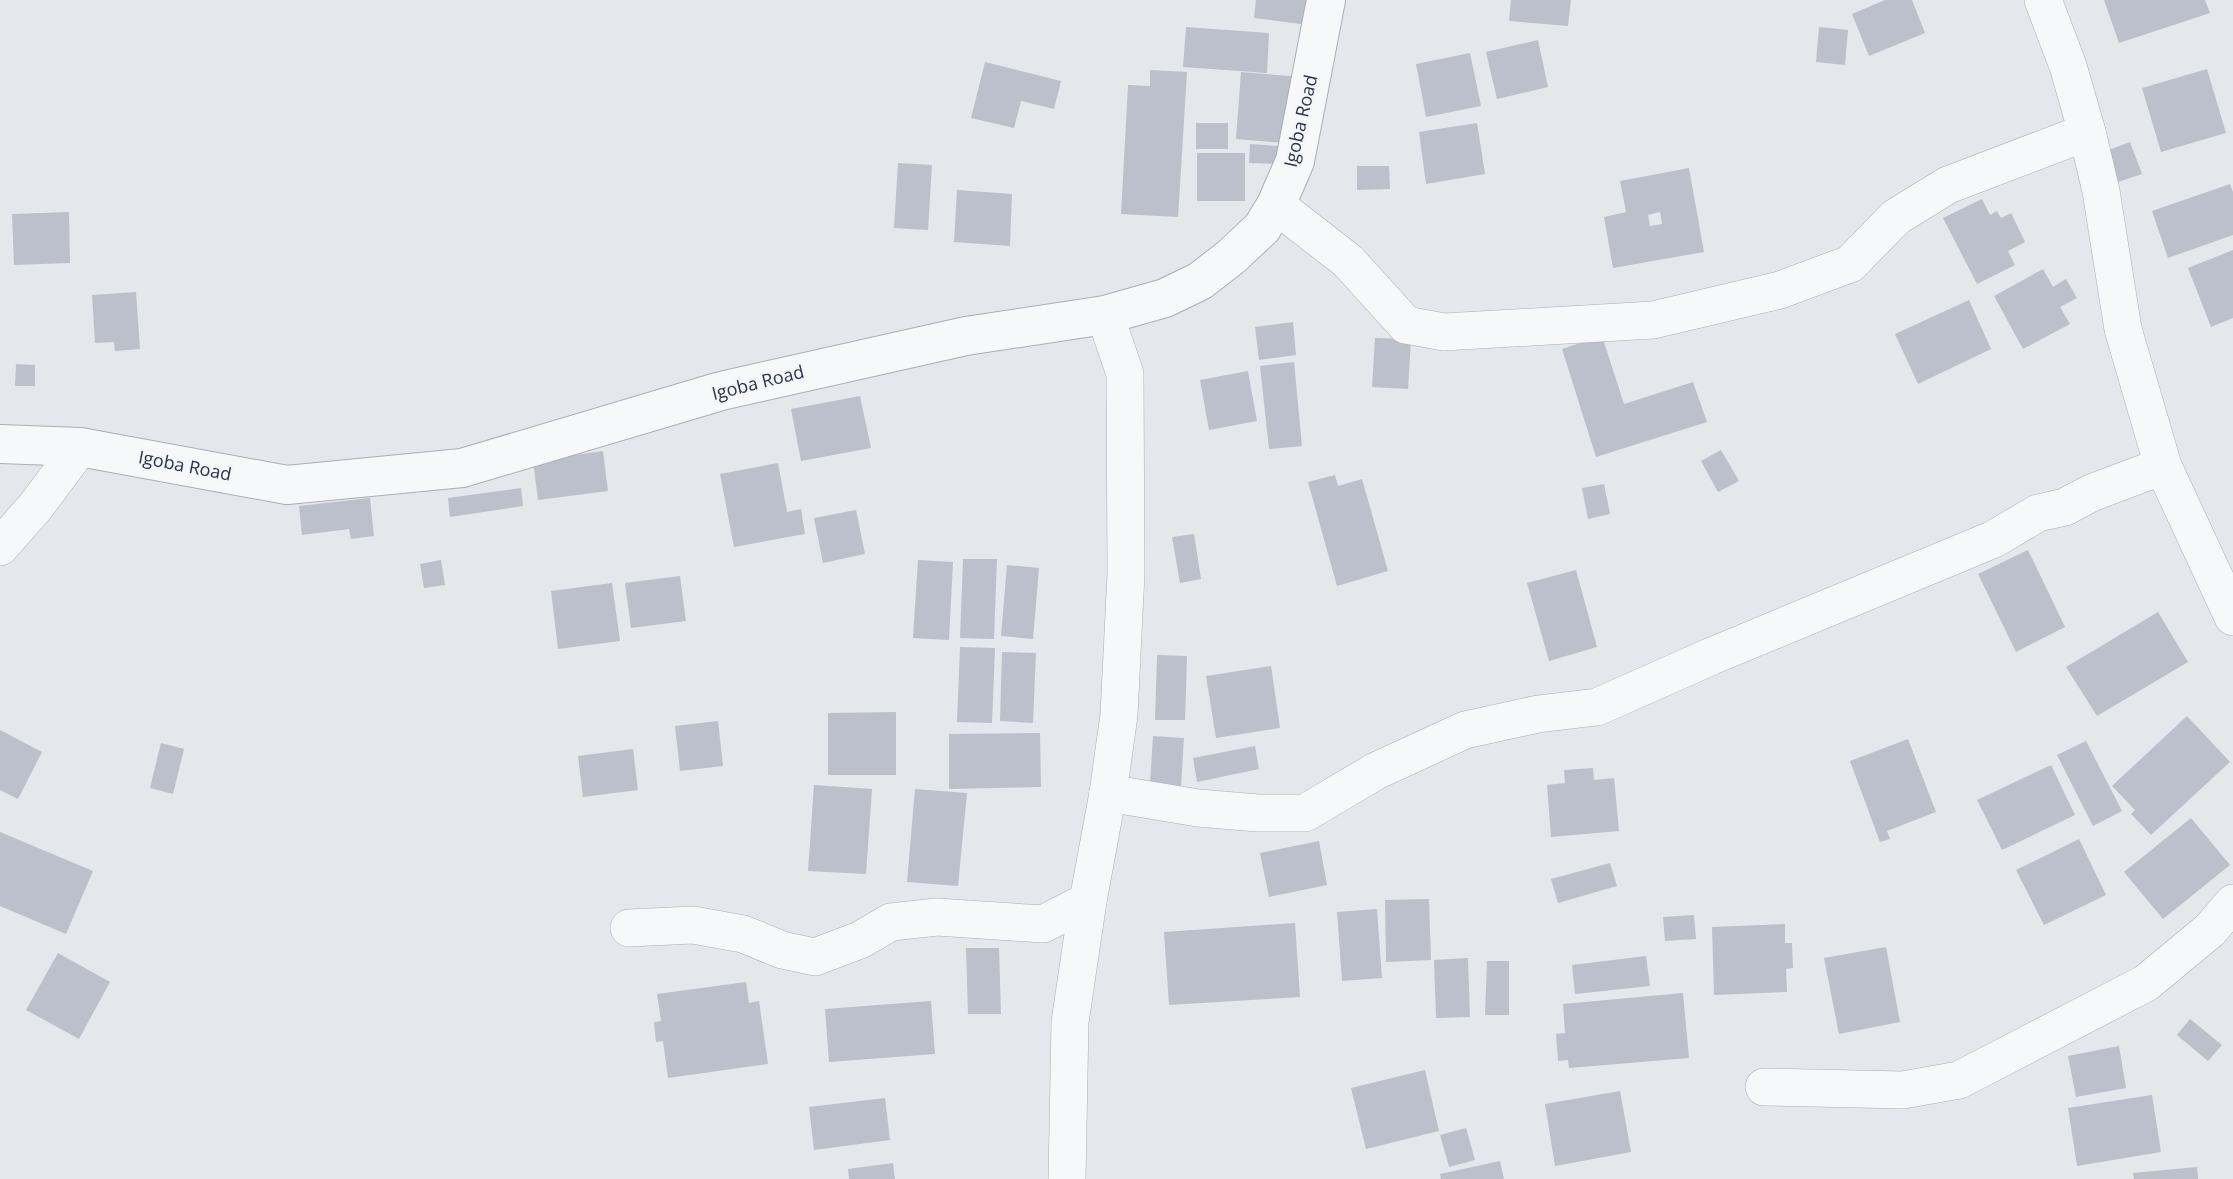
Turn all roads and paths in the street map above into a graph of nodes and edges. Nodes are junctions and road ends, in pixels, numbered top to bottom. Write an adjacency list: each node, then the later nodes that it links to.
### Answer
1 (1326, 0): 4 (street, Igoba Road)
2 (2043, 0): 3 (street)
3 (2087, 132): 4 (street); 8 (street)
4 (1276, 205): 5 (street, Igoba Road)
5 (1105, 315): 7 (street, Igoba Road); 11 (street)
6 (0, 444): 7 (street, Igoba Road)
7 (80, 447): 9 (street)
8 (2163, 466): 10 (street); 11 (street)
9 (0, 547)
10 (2233, 617)
11 (1108, 793): 12 (street)
12 (1088, 901): 14 (street); 16 (street)
13 (2233, 903): 15 (street)
14 (629, 928)
15 (1764, 1087)
16 (1066, 1179)

